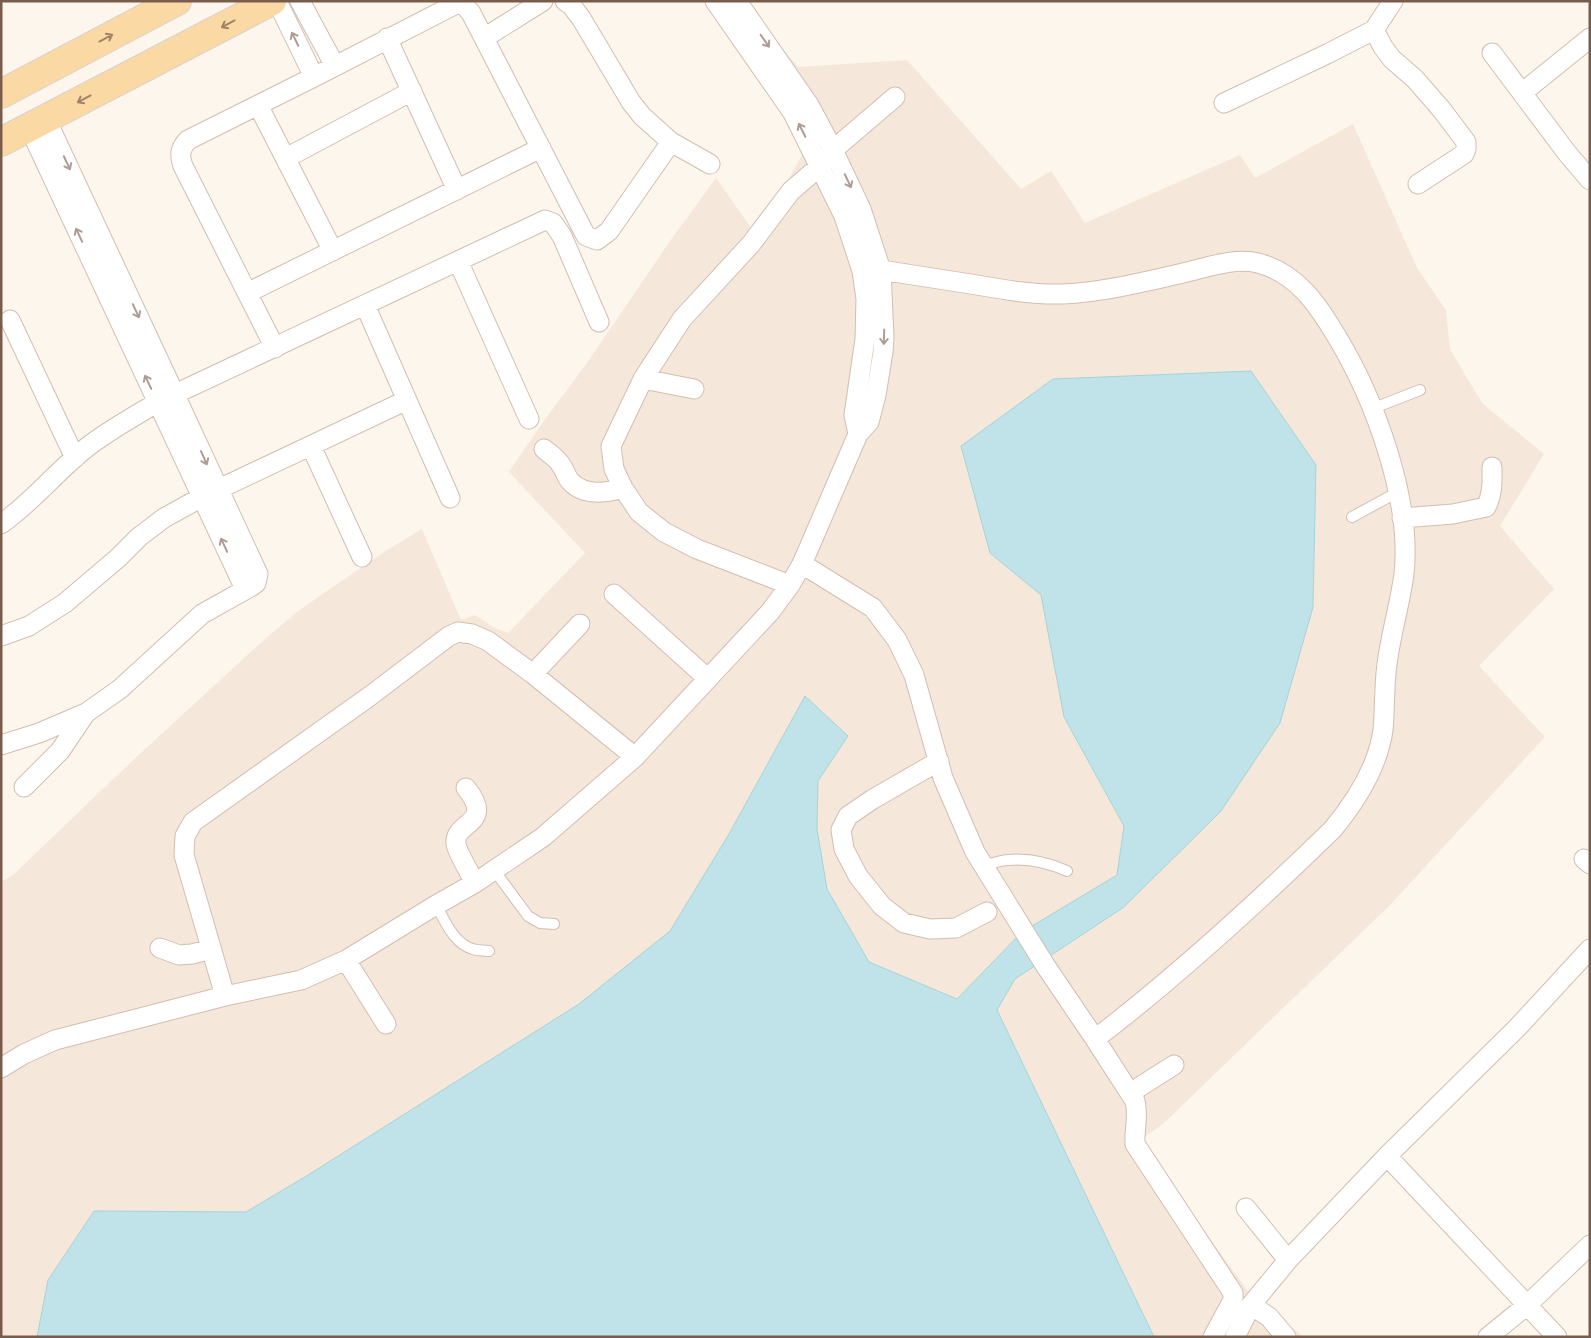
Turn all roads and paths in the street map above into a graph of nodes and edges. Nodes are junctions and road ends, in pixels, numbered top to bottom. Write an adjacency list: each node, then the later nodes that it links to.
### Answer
1 (177, 1): 19 (main road, one-way to 1)
2 (272, 1): 23 (main road, one-way to 23)
3 (276, 1): 16 (street, one-way to 3)
4 (300, 1): 15 (street)
5 (544, 1): 12 (street)
6 (565, 1): 25 (street)
7 (715, 1): 30 (street, one-way to 7)
8 (737, 1): 27 (street, one-way to 27)
9 (1393, 1): 10 (street)
10 (1374, 30): 21 (street); 32 (street)
11 (387, 38): 12 (street); 15 (street); 17 (street)
12 (484, 38): 26 (street)
13 (1590, 38): 18 (street)
14 (1492, 53): 18 (street)
15 (335, 66): 16 (street)
16 (314, 78): 22 (street)
17 (412, 92): 28 (street); 33 (street)
18 (1523, 92): 31 (street)
19 (1, 94)
20 (895, 97): 27 (street)
21 (1224, 103)
22 (258, 105): 28 (street); 38 (street)
23 (37, 123): 24 (main road); 46 (street, one-way to 46); 48 (street, one-way to 23)
24 (1, 142)
25 (671, 142): 26 (street); 29 (street)
26 (541, 148): 33 (street)
27 (833, 150): 30 (street); 36 (street, one-way to 36)
28 (286, 158): 34 (street)
29 (710, 164)
30 (820, 166): 37 (street); 43 (street)
31 (1590, 180)
32 (1418, 184)
33 (457, 190): 34 (street)
34 (334, 251): 38 (street)
35 (458, 261): 39 (street); 41 (street); 50 (street)
36 (881, 270): 37 (street); 49 (street); 51 (street, one-way to 51)
37 (862, 271): 51 (street)
38 (247, 293): 42 (street)
39 (365, 306): 42 (street); 47 (street)
40 (10, 320): 54 (street)
41 (599, 322)
42 (275, 348): 46 (street)
43 (643, 379): 44 (street); 56 (street)
44 (694, 389)
45 (1420, 390): 49 (lane)
46 (175, 395): 48 (street); 58 (street, one-way to 58)
47 (407, 400): 52 (street); 59 (street)
48 (158, 402): 54 (street); 58 (street)
49 (1374, 408): 57 (street)
50 (529, 419)
51 (858, 434): 64 (street)
52 (311, 446): 58 (street); 63 (street)
53 (544, 449): 56 (street)
54 (75, 458): 62 (street)
55 (1492, 467): 61 (street)
56 (623, 488): 65 (street)
57 (1398, 492): 60 (lane); 61 (street)
58 (210, 494): 68 (street); 71 (street)
59 (450, 498)
60 (1352, 517)
61 (1402, 518): 91 (street)
62 (1, 524)
63 (362, 557)
64 (802, 564): 65 (street); 74 (street)
65 (790, 585): 70 (street)
66 (614, 594): 70 (street)
67 (580, 624): 69 (street)
68 (1, 636)
69 (533, 674): 73 (street); 85 (street)
70 (707, 678): 73 (street)
71 (86, 713): 72 (street); 75 (street)
72 (1, 745)
73 (635, 757): 78 (street)
74 (939, 761): 77 (street); 82 (street)
75 (24, 786)
76 (466, 788): 80 (street)
77 (984, 866): 79 (lane); 91 (street)
78 (494, 870): 80 (street); 83 (lane)
79 (1067, 871)
80 (475, 883): 81 (street)
81 (436, 905): 87 (lane); 88 (street)
82 (987, 912)
83 (554, 924)
84 (160, 948): 85 (street)
85 (211, 949): 89 (street)
86 (1590, 949): 95 (street)
87 (489, 951)
88 (346, 960): 89 (street); 90 (street)
89 (225, 996): 93 (street)
90 (386, 1024)
91 (1095, 1039): 94 (street)
92 (1174, 1065): 94 (street)
93 (1, 1068)
94 (1130, 1093): 101 (street)
95 (1387, 1156): 98 (street); 100 (street)
96 (1246, 1208): 98 (street)
97 (1590, 1245): 100 (street)
98 (1288, 1260): 99 (street)
99 (1251, 1304): 102 (street); 103 (street)
100 (1526, 1306): 104 (street); 105 (street)
101 (1213, 1337)
102 (1235, 1337)
103 (1286, 1337)
104 (1488, 1337)
105 (1557, 1337)

